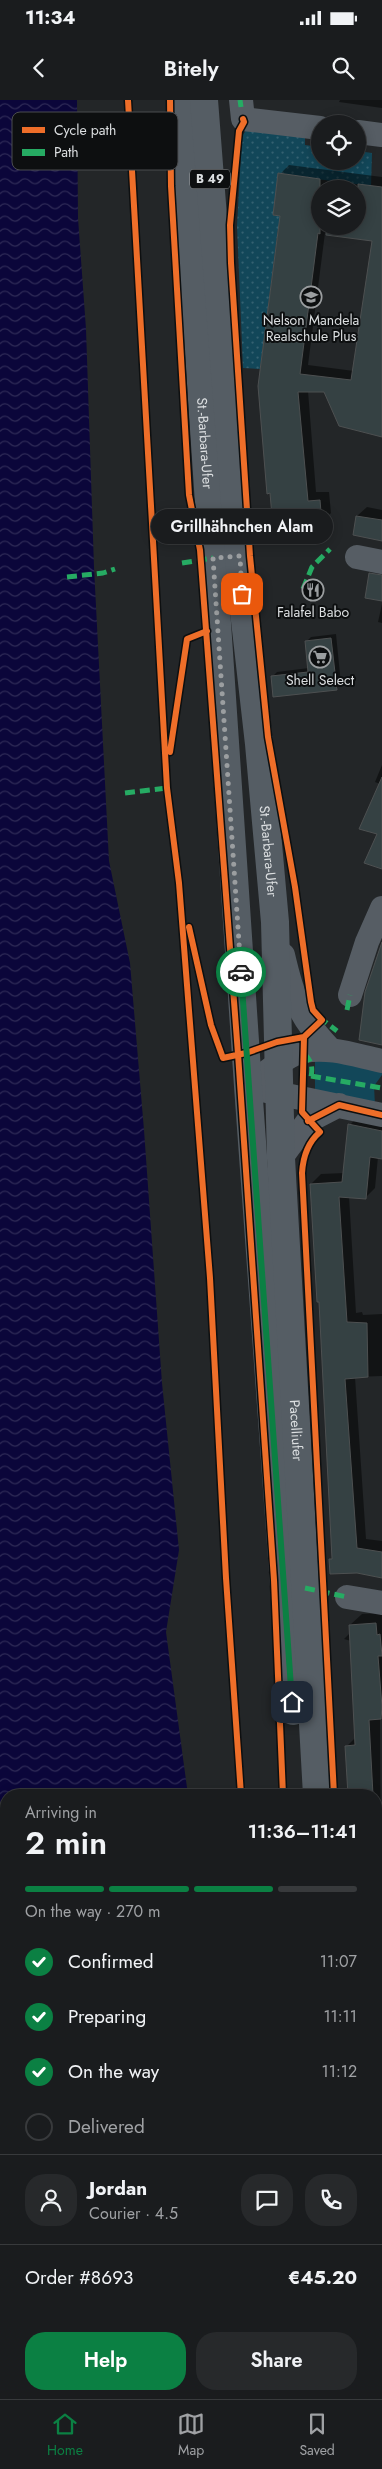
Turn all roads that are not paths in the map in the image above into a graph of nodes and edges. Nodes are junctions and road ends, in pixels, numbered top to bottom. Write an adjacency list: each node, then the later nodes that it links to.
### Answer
1 (182, 100): 7 (main road, St.-Barbara-Ufer / B 49)
2 (204, 100): 7 (main road, St.-Barbara-Ufer / B 49)
3 (241, 100): 4 (street)
4 (311, 127)
5 (366, 133): 6 (street)
6 (382, 135)
7 (214, 388): 8 (main road, St.-Barbara-Ufer / B 49)
8 (226, 557): 12 (main road, St.-Barbara-Ufer / B 49); 17 (main road, St.-Barbara-Ufer / B 49)
9 (357, 557): 10 (street)
10 (382, 562)
11 (382, 908): 13 (street)
12 (275, 922): 14 (street); 16 (main road, St.-Barbara-Ufer / B 49)
13 (350, 995)
14 (330, 1050): 15 (street); 16 (street)
15 (382, 1061)
16 (278, 1065): 17 (street); 18 (main road, Pacelliufer / B 49)
17 (248, 1086): 18 (street); 24 (main road, Pacelliufer / B 49)
18 (279, 1094): 19 (street); 21 (main road, Pacelliufer / B 49)
19 (339, 1106): 20 (street); 21 (street)
20 (382, 1115)
21 (280, 1158): 25 (main road, Pacelliufer / B 49)
22 (347, 1597): 23 (street)
23 (382, 1603)
24 (299, 1789)
25 (317, 1789)

